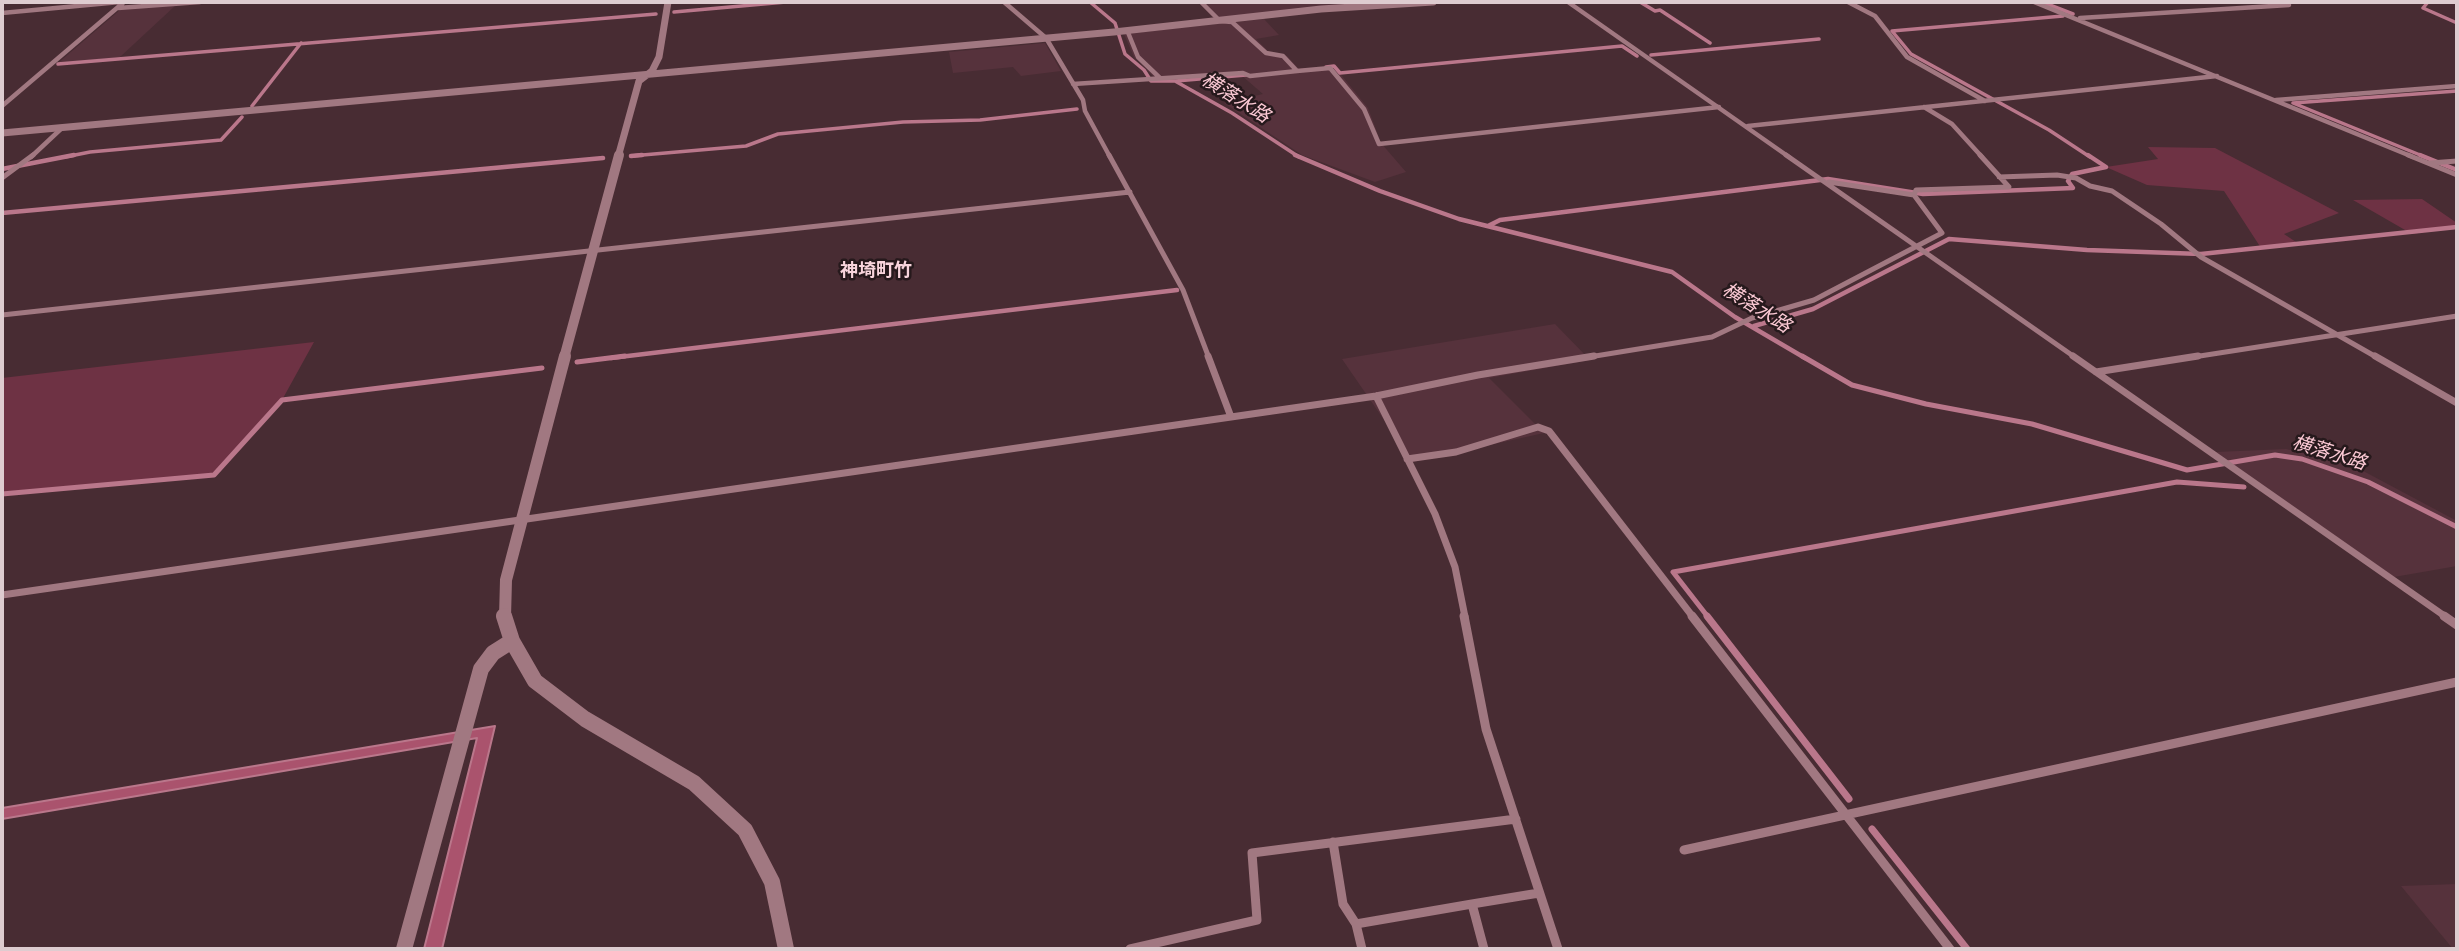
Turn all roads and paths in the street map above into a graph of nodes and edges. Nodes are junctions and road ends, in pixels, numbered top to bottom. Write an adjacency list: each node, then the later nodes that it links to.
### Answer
1 (122, 2): 12 (street); 13 (street)
2 (200, 2): 12 (street)
3 (668, 2): 19 (street)
4 (1004, 2): 17 (street)
5 (1201, 2): 15 (street)
6 (1433, 2): 11 (street)
7 (1568, 2): 27 (street)
8 (1848, 2): 25 (street)
9 (2034, 2): 14 (street)
10 (2283, 2): 14 (street)
11 (1356, 4): 15 (street)
12 (117, 8): 26 (street)
13 (2, 13)
14 (2076, 19): 20 (street)
15 (1220, 20): 16 (street); 18 (street)
16 (1120, 31): 17 (street); 21 (street)
17 (1046, 38): 19 (street); 22 (street)
18 (1297, 71): 21 (street); 27 (street)
19 (647, 75): 30 (street); 41 (street)
20 (2217, 76): 24 (street); 25 (street)
21 (1160, 78): 22 (street)
22 (1073, 84): 38 (street)
23 (2457, 86): 24 (street)
24 (2275, 100): 33 (street)
25 (1986, 101): 28 (street)
26 (2, 106)
27 (1719, 107): 29 (street)
28 (1924, 107): 29 (street); 35 (street)
29 (1747, 126): 37 (street)
30 (63, 127): 31 (street); 36 (street)
31 (2, 133)
32 (2457, 160): 33 (street)
33 (2427, 163): 34 (street)
34 (2457, 175)
35 (1999, 177): 39 (street); 44 (street)
36 (2, 178)
37 (1825, 181): 39 (street); 40 (street)
38 (1130, 192): 41 (street); 48 (street)
39 (1914, 195): 40 (street)
40 (1915, 246): 45 (street); 46 (street)
41 (595, 250): 42 (street); 50 (street)
42 (2, 315)
43 (2457, 316): 44 (street)
44 (2339, 335): 45 (street); 47 (street)
45 (2096, 372): 52 (street)
46 (1376, 396): 48 (street); 49 (street)
47 (2457, 403)
48 (1231, 417): 50 (street)
49 (1407, 459): 56 (street); 57 (street)
50 (521, 520): 51 (street); 53 (street)
51 (2, 595)
52 (2457, 625)
53 (512, 641): 55 (street); 65 (street)
54 (2457, 682): 56 (street)
55 (465, 723): 64 (street)
56 (1847, 816): 59 (street); 70 (street)
57 (1516, 819): 58 (street); 60 (street)
58 (1333, 842): 62 (street); 63 (street)
59 (1684, 850)
60 (1539, 893): 61 (street); 69 (street)
61 (1472, 904): 62 (street); 68 (street)
62 (1356, 924): 67 (street)
63 (1161, 946): 66 (street)
64 (404, 949)
65 (786, 949)
66 (1130, 949)
67 (1362, 949)
68 (1484, 949)
69 (1558, 949)
70 (1950, 949)

